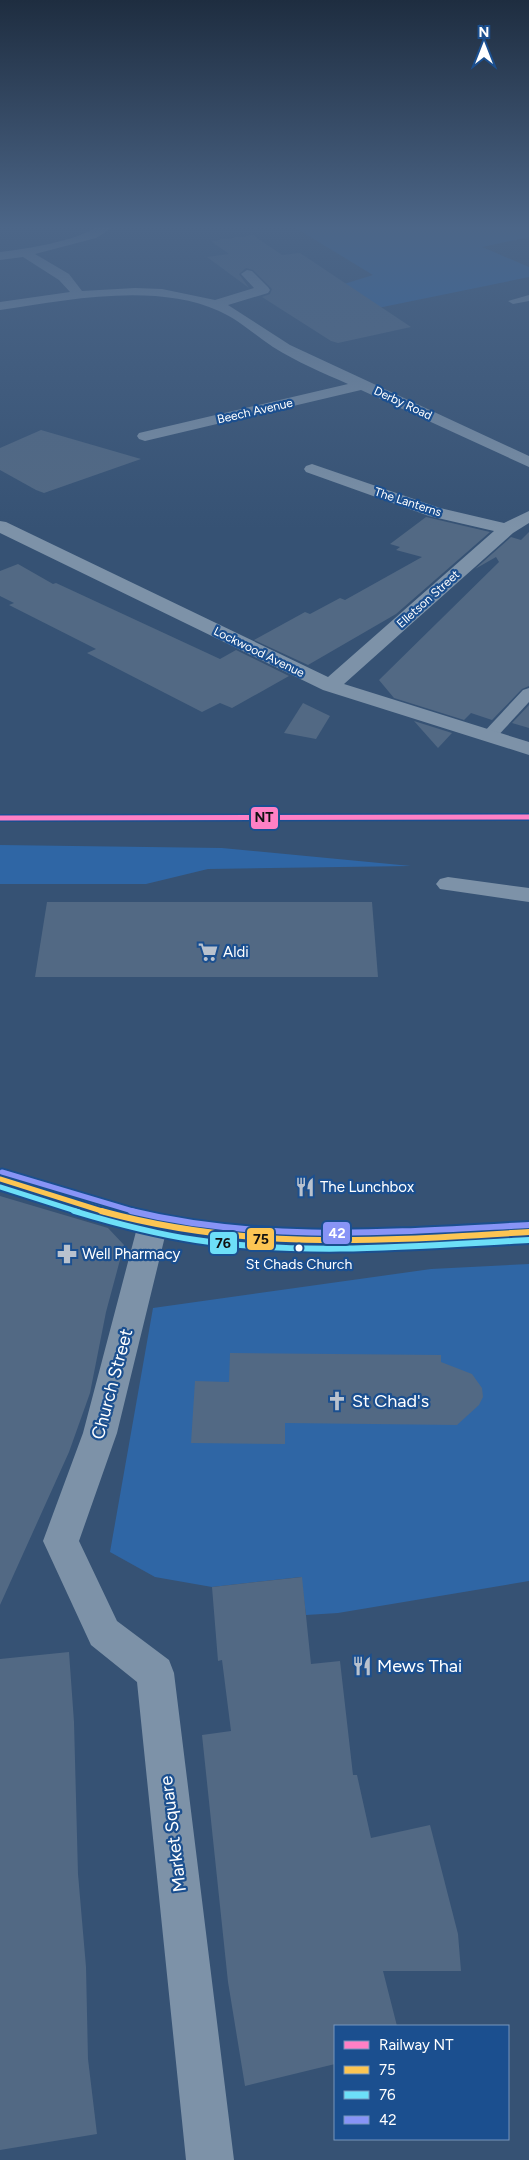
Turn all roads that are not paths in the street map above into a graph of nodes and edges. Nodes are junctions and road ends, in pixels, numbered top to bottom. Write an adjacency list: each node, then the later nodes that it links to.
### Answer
1 (255, 328): 2 (street, Derby Road)
2 (365, 385): 3 (street, Beech Avenue); 4 (street, Derby Road)
3 (145, 436)
4 (529, 462)
5 (312, 469): 8 (street, The Lanterns)
6 (529, 516): 8 (street, Elletson Street)
7 (0, 526): 9 (street, Lockwood Avenue)
8 (507, 528): 9 (street, Elletson Street)
9 (330, 686): 11 (street, Lockwood Avenue)
10 (529, 693): 11 (lane)
11 (488, 737): 12 (street, Lockwood Avenue)
12 (529, 748)
13 (448, 884): 14 (street)
14 (529, 895)
15 (0, 1180): 16 (main road)
16 (153, 1224): 17 (main road); 18 (street, Church Street)
17 (529, 1232)
18 (61, 1541): 19 (street, Market Square)
19 (210, 2160)

